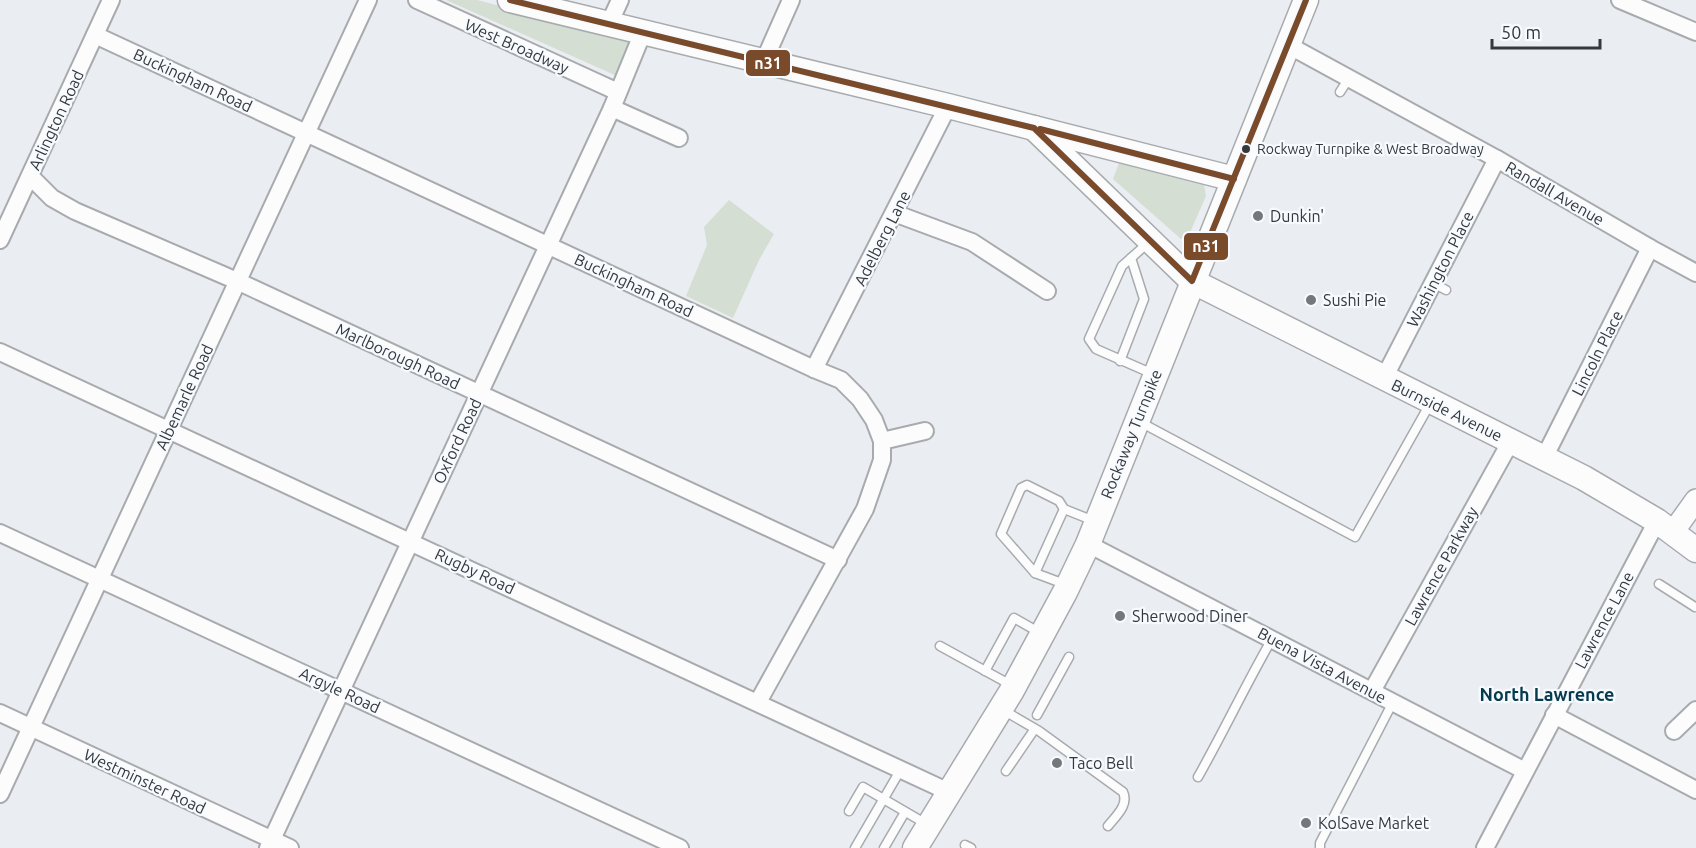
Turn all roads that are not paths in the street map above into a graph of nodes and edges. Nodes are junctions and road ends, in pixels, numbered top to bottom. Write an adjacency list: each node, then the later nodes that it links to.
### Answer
1 (111, 0): 12 (street, Arlington Road)
2 (368, 0): 19 (street, Albemarle Road)
3 (417, 0): 15 (street, West Broadway)
4 (510, 0): 9 (main road)
5 (620, 0): 9 (street)
6 (791, 0): 14 (street)
7 (1306, 0): 13 (main road, Rockaway Turnpike)
8 (1620, 0): 11 (street)
9 (609, 24): 10 (main road)
10 (644, 32): 14 (main road); 15 (street, Oxford Road)
11 (1696, 32)
12 (95, 35): 19 (street, Buckingham Road); 22 (street, Arlington Road)
13 (1288, 45): 21 (street, Randall Avenue); 23 (main road, Rockaway Turnpike)
14 (764, 61): 16 (main road)
15 (618, 92): 17 (street, Oxford Road)
16 (948, 106): 18 (main road); 24 (street, Adelberg Lane)
17 (612, 108): 20 (street); 27 (street, Oxford Road)
18 (1034, 128): 23 (main road); 26 (main road)
19 (307, 132): 27 (street, Buckingham Road); 31 (street, Albemarle Road)
20 (679, 138)
21 (1497, 159): 28 (street, Randall Avenue); 38 (street, Washington Place)
22 (30, 176): 25 (street, Arlington Road); 31 (street, Marlborough Road)
23 (1234, 179): 32 (main road, Rockaway Turnpike)
24 (894, 213): 33 (street); 36 (street, Adelberg Lane)
25 (0, 240)
26 (1152, 240): 29 (lane); 32 (main road)
27 (548, 244): 36 (street, Buckingham Road); 39 (street, Oxford Road)
28 (1650, 248): 30 (street, Randall Avenue); 46 (street, Lincoln Place)
29 (1131, 258): 35 (lane); 35 (lane)
30 (1696, 273)
31 (237, 281): 39 (street, Marlborough Road); 42 (street, Albemarle Road)
32 (1192, 281): 37 (main road, Rockaway Turnpike); 38 (main road, Burnside Avenue)
33 (1047, 291)
34 (0, 352): 42 (street, Rugby Road)
35 (1120, 361): 37 (lane)
36 (814, 369): 44 (street, Buckingham Road)
37 (1155, 375): 41 (main road, Rockaway Turnpike)
38 (1384, 378): 40 (main road, Burnside Avenue)
39 (479, 394): 52 (street, Oxford Road); 55 (street, Marlborough Road)
40 (1431, 402): 41 (lane); 45 (main road, Burnside Avenue)
41 (1138, 421): 49 (main road, Rockaway Turnpike)
42 (169, 430): 52 (street, Rugby Road); 57 (street, Albemarle Road)
43 (925, 431): 44 (street)
44 (882, 441): 55 (street)
45 (1511, 441): 46 (main road, Burnside Avenue); 68 (street, Lawrence Parkway)
46 (1544, 458): 50 (main road, Burnside Avenue)
47 (1696, 500): 50 (street)
48 (1064, 509): 49 (lane); 56 (lane); 56 (lane)
49 (1097, 521): 53 (main road, Rockaway Turnpike)
50 (1665, 526): 54 (main road, Burnside Avenue); 75 (street, Lawrence Lane)
51 (0, 532): 57 (street, Argyle Road)
52 (411, 541): 67 (street, Oxford Road); 69 (street, Rugby Road)
53 (1088, 544): 59 (main road, Rockaway Turnpike); 62 (street, Buena Vista Avenue)
54 (1696, 550)
55 (838, 560): 69 (street)
56 (1035, 573): 59 (lane)
57 (100, 579): 67 (street, Argyle Road); 76 (street, Albemarle Road)
58 (1659, 584): 60 (lane)
59 (1068, 585): 61 (main road, Rockaway Turnpike)
60 (1696, 606)
61 (1042, 634): 65 (lane); 66 (main road, Rockaway Turnpike)
62 (1272, 639): 68 (street, Buena Vista Avenue); 82 (lane)
63 (940, 646): 65 (lane)
64 (1069, 657): 74 (lane)
65 (985, 671): 66 (lane)
66 (1014, 686): 71 (main road, Rockaway Turnpike)
67 (341, 690): 91 (street, Oxford Road); 94 (street, Argyle Road)
68 (1372, 691): 70 (street, Buena Vista Avenue)
69 (758, 702): 79 (street, Rugby Road)
70 (1392, 702): 81 (street, Buena Vista Avenue); 97 (lane)
71 (1000, 709): 77 (lane); 84 (main road, Rockaway Turnpike)
72 (1696, 710): 78 (street)
73 (0, 713): 76 (street, Westminster Road)
74 (1037, 714)
75 (1554, 715): 81 (street, Lawrence Lane); 83 (street)
76 (31, 727): 85 (street, Albemarle Road); 91 (street, Westminster Road)
77 (1034, 730): 80 (lane); 90 (lane)
78 (1674, 731)
79 (901, 769): 84 (street, Rugby Road); 86 (lane)
80 (1006, 771)
81 (1525, 771): 98 (street, Lawrence Lane)
82 (1198, 777)
83 (1696, 790)
84 (949, 792): 89 (main road, Rockaway Turnpike)
85 (0, 794)
86 (884, 799): 87 (lane); 88 (lane); 92 (lane)
87 (849, 811)
88 (905, 812): 89 (lane); 95 (lane)
89 (928, 825): 96 (main road, Rockaway Turnpike)
90 (1108, 826)
91 (270, 844): 93 (street, Westminster Road)
92 (857, 846)
93 (290, 848)
94 (680, 848)
95 (884, 848)
96 (915, 848)
97 (1320, 848)
98 (1485, 848)

